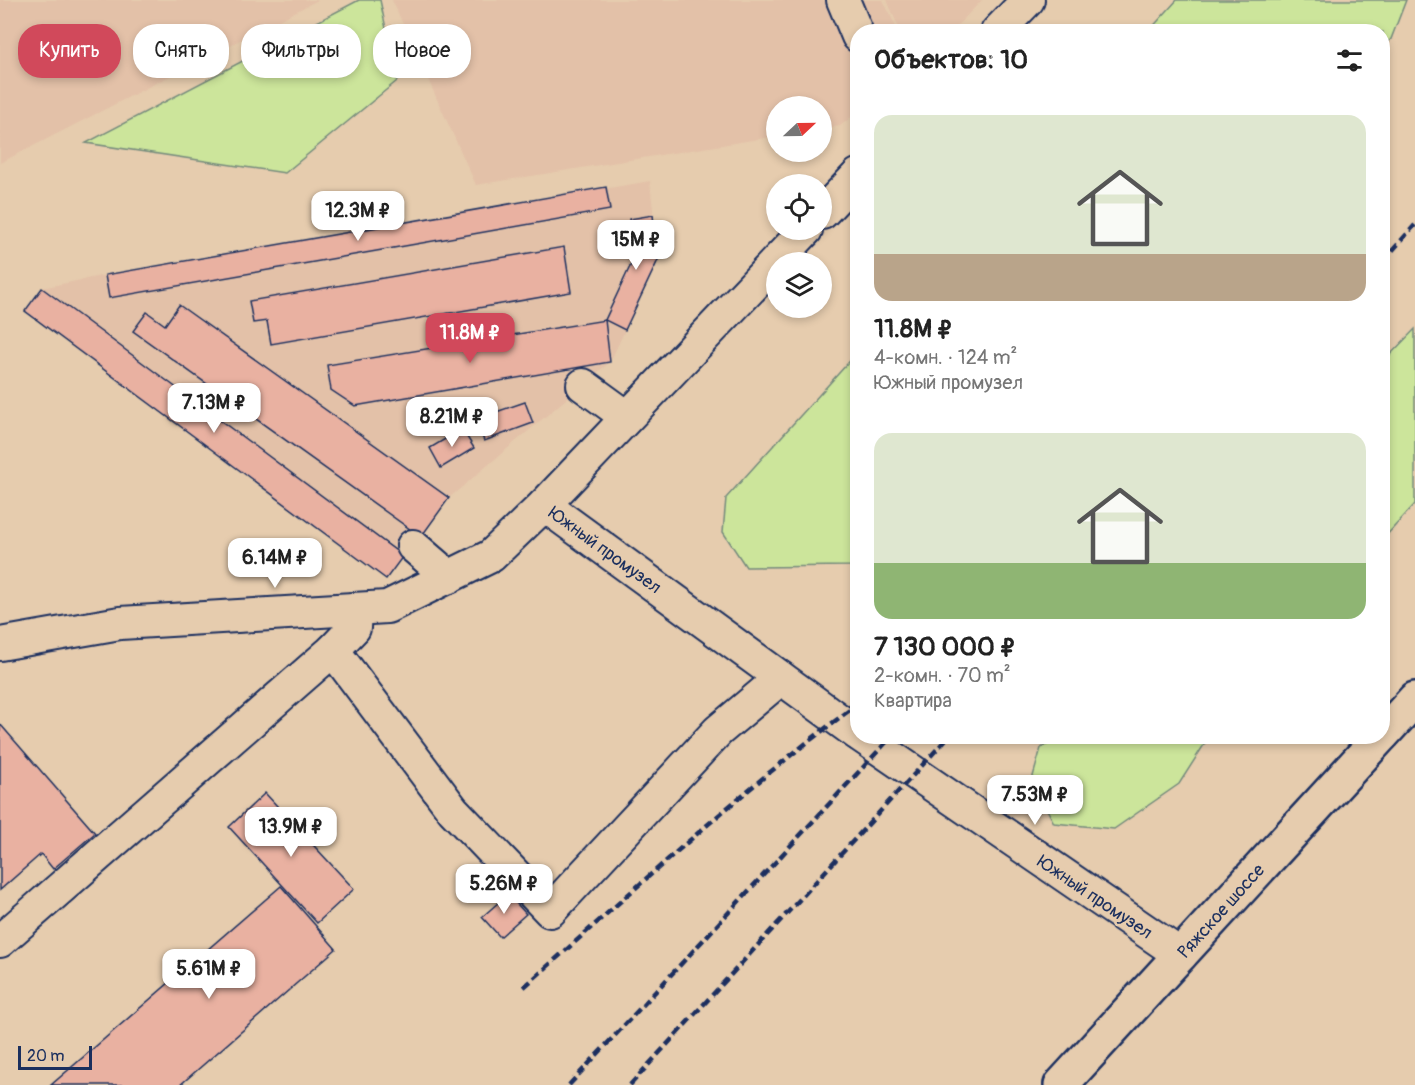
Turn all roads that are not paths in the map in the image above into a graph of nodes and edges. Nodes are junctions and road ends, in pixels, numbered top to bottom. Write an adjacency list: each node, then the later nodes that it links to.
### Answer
1 (843, 0): 3 (street)
2 (1028, 0): 4 (street)
3 (853, 24)
4 (1005, 24)
5 (850, 183): 6 (street)
6 (832, 202)
7 (796, 240): 9 (street, Южный промузел)
8 (584, 385): 9 (street)
9 (627, 417): 10 (street, Южный промузел)
10 (544, 505): 12 (street); 16 (street, Южный промузел)
11 (412, 546): 12 (street)
12 (448, 578): 13 (street)
13 (355, 609): 14 (street); 15 (street)
14 (0, 644)
15 (333, 650): 16 (street); 22 (street)
16 (781, 678): 19 (street, Южный промузел)
17 (1415, 699): 18 (main road, Ряжское шоссе)
18 (1390, 726)
19 (850, 728)
20 (873, 744): 23 (street, Южный промузел)
21 (1374, 744): 23 (main road, Ряжское шоссе)
22 (0, 941)
23 (1181, 955): 24 (main road, Ряжское шоссе)
24 (1061, 1085)

